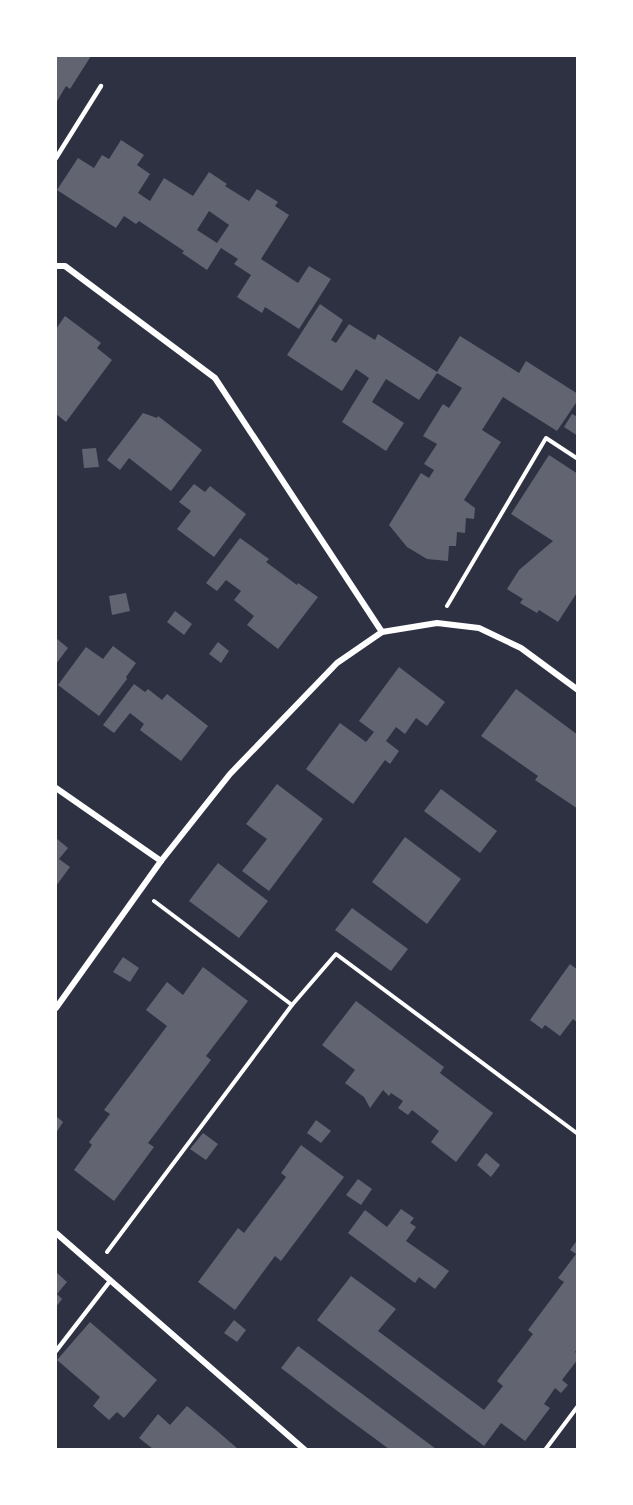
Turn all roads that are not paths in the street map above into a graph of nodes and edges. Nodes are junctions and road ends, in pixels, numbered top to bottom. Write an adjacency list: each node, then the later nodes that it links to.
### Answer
1 (101, 86): 2 (lane)
2 (56, 158)
3 (56, 266): 4 (street)
4 (382, 632): 5 (street); 7 (street)
5 (578, 690)
6 (56, 788): 7 (street)
7 (161, 861): 8 (street)
8 (56, 1008)
9 (56, 1233): 10 (street)
10 (110, 1281): 11 (lane); 12 (street)
11 (56, 1351)
12 (306, 1449)

